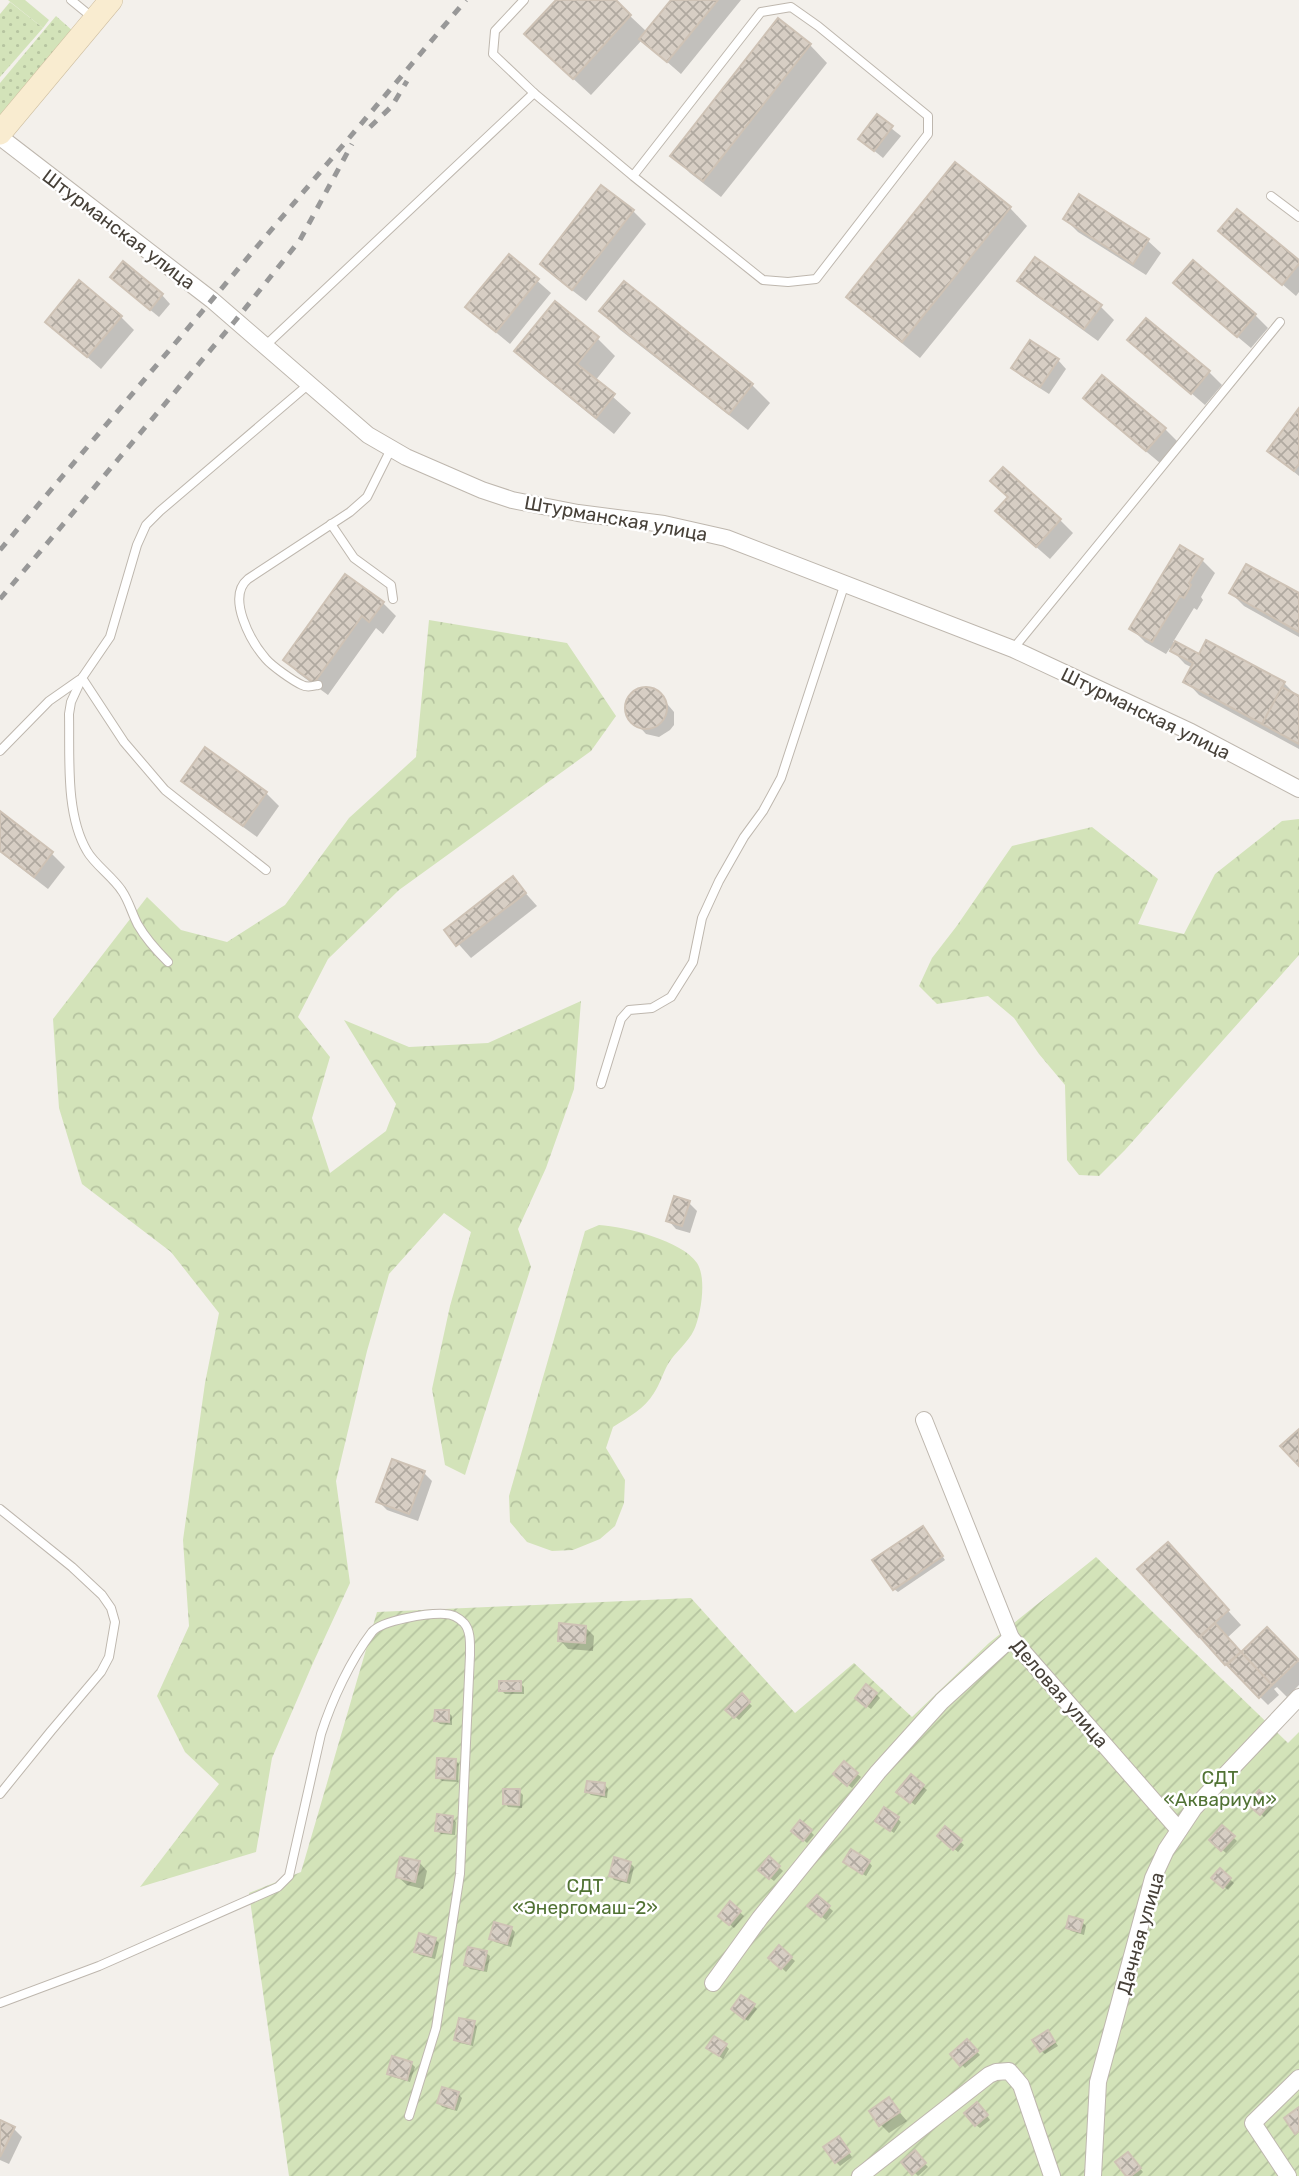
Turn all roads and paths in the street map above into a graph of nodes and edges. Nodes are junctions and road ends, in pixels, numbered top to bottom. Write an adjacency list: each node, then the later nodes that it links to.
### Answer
1 (71, 0): 4 (lane)
2 (111, 0): 4 (main road)
3 (524, 0): 5 (lane)
4 (95, 19): 6 (main road)
5 (534, 93): 7 (lane); 11 (lane)
6 (0, 135): 11 (street, Штурманская улица)
7 (633, 176): 7 (lane)
8 (1271, 196): 9 (lane)
9 (1299, 218)
10 (1280, 322): 17 (lane)
11 (265, 346): 12 (street, Штурманская улица)
12 (309, 384): 13 (street, Штурманская улица); 18 (lane)
13 (391, 449): 14 (lane); 15 (street, Штурманская улица)
14 (331, 524): 16 (lane); 19 (lane)
15 (845, 583): 17 (street, Штурманская улица); 24 (lane)
16 (393, 599)
17 (1013, 649): 21 (street, Штурманская улица)
18 (82, 678): 20 (lane); 22 (lane); 23 (lane)
19 (318, 685)
20 (0, 751)
21 (1299, 789)
22 (266, 870)
23 (168, 962)
24 (601, 1084)
25 (924, 1420): 27 (street, Деловая улица)
26 (0, 1509): 29 (lane)
27 (1011, 1638): 30 (street, Деловая улица); 31 (street)
28 (1299, 1698): 30 (street, Дачная улица)
29 (0, 1794)
30 (1179, 1830): 37 (street, Дачная улица)
31 (713, 1983)
32 (0, 2003): 34 (lane)
33 (1299, 2078): 38 (street)
34 (409, 2116)
35 (860, 2176): 36 (street)
36 (1052, 2176)
37 (1093, 2176)
38 (1288, 2176)

